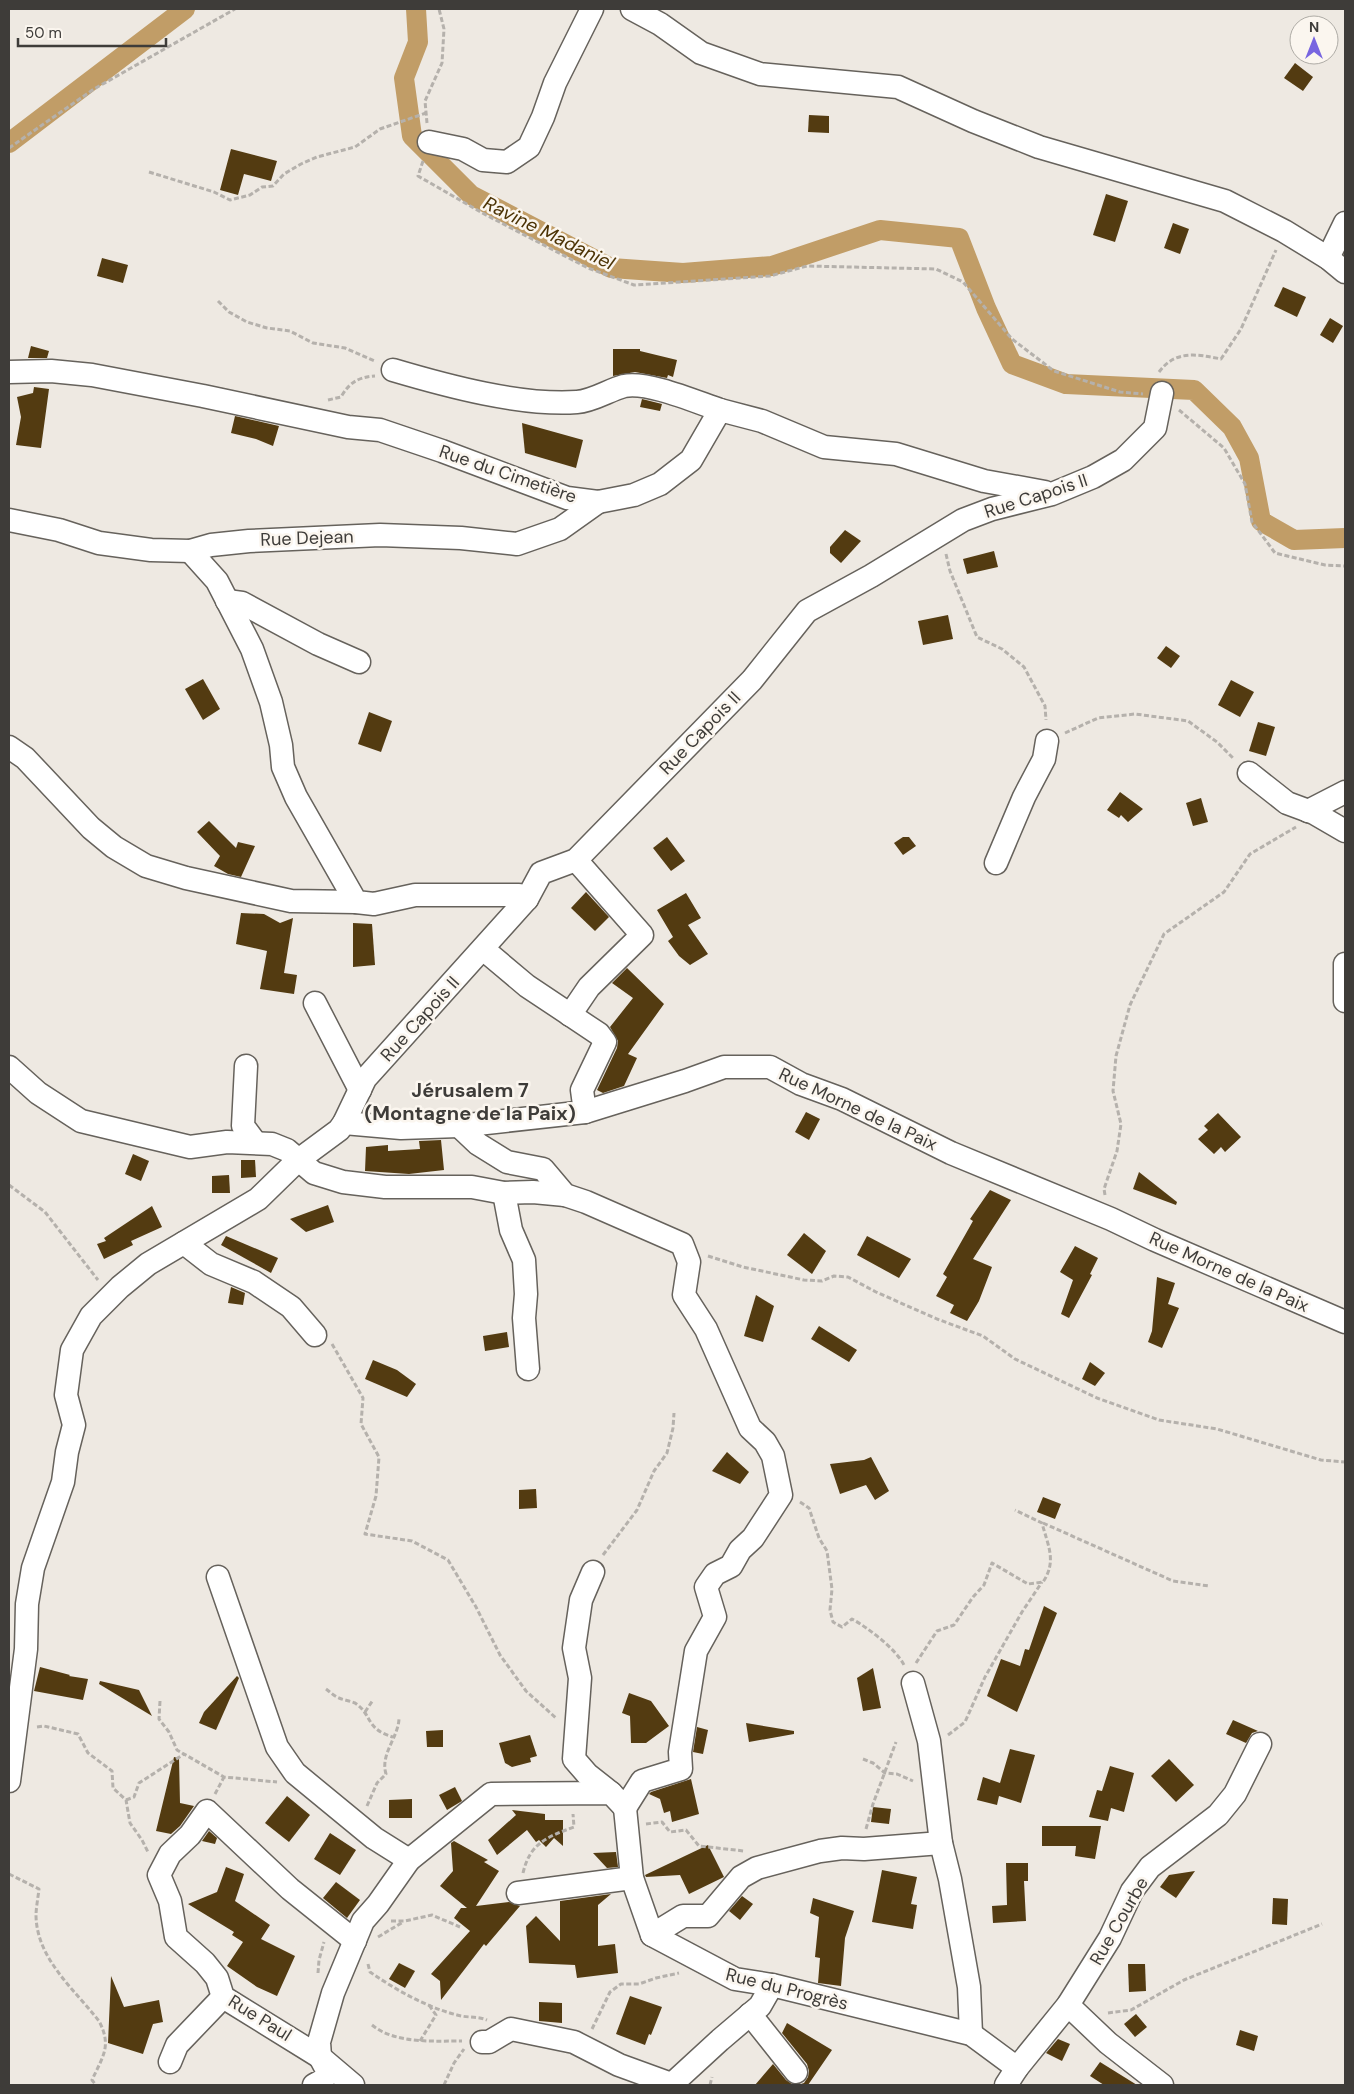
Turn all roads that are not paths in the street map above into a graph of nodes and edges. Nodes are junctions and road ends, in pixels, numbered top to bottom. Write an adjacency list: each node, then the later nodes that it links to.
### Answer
1 (592, 9): 3 (street)
2 (632, 9): 5 (street)
3 (429, 142)
4 (1345, 223): 5 (street)
5 (1337, 265)
6 (393, 370): 9 (street)
7 (9, 372): 11 (street, Rue du Cimetière)
8 (1152, 388): 10 (street, Rue Capois II)
9 (720, 410): 10 (street); 11 (street, Rue du Cimetière)
10 (1052, 494): 22 (street, Rue Capois II)
11 (598, 502): 13 (street, Rue Dejean)
12 (9, 520): 13 (street, Rue Dejean)
13 (190, 551): 14 (street)
14 (227, 601): 15 (street); 25 (street)
15 (359, 662)
16 (1047, 741): 23 (street)
17 (9, 747): 25 (street)
18 (1248, 773): 20 (street)
19 (1345, 792): 20 (street)
20 (1311, 812): 21 (street)
21 (1345, 831)
22 (576, 860): 24 (street, Rue Capois II); 30 (street)
23 (996, 863)
24 (527, 899): 25 (street); 26 (street, Rue Capois II)
25 (356, 902)
26 (483, 949): 30 (street); 33 (street, Rue Capois II)
27 (1345, 964): 28 (street)
28 (1345, 1001)
29 (315, 1003): 33 (street)
30 (570, 1015): 34 (street)
31 (246, 1066): 37 (street)
32 (9, 1067): 37 (street)
33 (360, 1090): 35 (street, Rue Capois II)
34 (585, 1112): 36 (street, Rue Morne de la Paix); 42 (street, Rue Morne de la Paix)
35 (344, 1123): 36 (street, Rue Morne de la Paix); 38 (street, Rue Capois II)
36 (459, 1126): 40 (street)
37 (255, 1142): 38 (street)
38 (297, 1161): 39 (street); 41 (street, Rue Capois II)
39 (504, 1193): 40 (street); 44 (street)
40 (565, 1195): 52 (street)
41 (184, 1243): 43 (street); 50 (street, Rue Capois II)
42 (1345, 1322)
43 (315, 1335)
44 (528, 1369)
45 (593, 1572): 49 (street)
46 (218, 1577): 54 (street)
47 (913, 1683): 53 (street)
48 (1260, 1744): 61 (street, Rue Courbe)
49 (574, 1758): 51 (street); 52 (street)
50 (9, 1781)
51 (573, 1795): 52 (street); 54 (street)
52 (618, 1801): 55 (street)
53 (941, 1843): 57 (street); 63 (street)
54 (409, 1860): 58 (street)
55 (632, 1878): 56 (street); 57 (street)
56 (518, 1893)
57 (652, 1935): 59 (street, Rue du Progrès)
58 (356, 1936): 60 (street, Rue Paul); 65 (street)
59 (772, 1985): 62 (street); 63 (street, Rue du Progrès)
60 (223, 1997): 65 (street, Rue Paul); 66 (street)
61 (1075, 2011): 68 (street, Rue Courbe); 72 (street)
62 (750, 2014): 67 (street); 71 (street)
63 (971, 2034): 68 (street, Rue du Progrès)
64 (476, 2041): 71 (street)
65 (320, 2057): 69 (street); 70 (street, Rue Paul)
66 (170, 2062)
67 (796, 2072)
68 (1011, 2077)
69 (314, 2085)
70 (353, 2085)
71 (673, 2085)
72 (1162, 2085)

